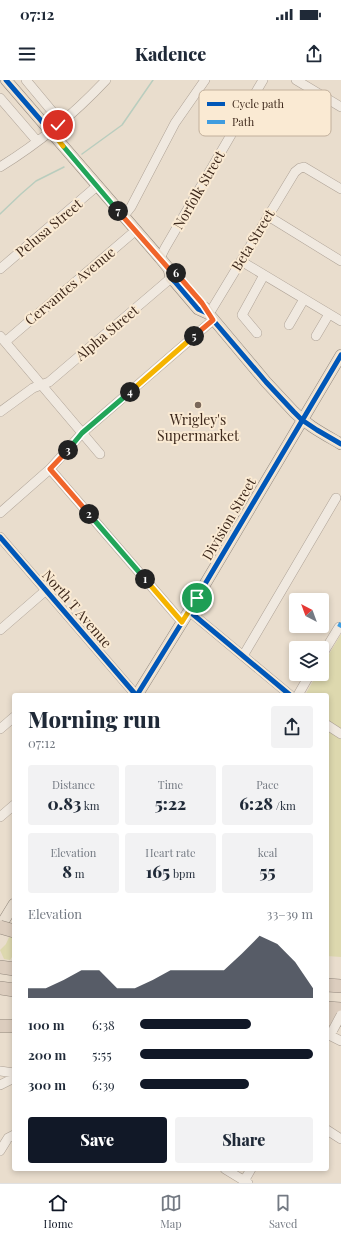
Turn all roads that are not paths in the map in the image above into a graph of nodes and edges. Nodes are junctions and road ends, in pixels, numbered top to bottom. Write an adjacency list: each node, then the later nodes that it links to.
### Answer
1 (6, 80): 13 (main road)
2 (26, 80): 12 (street)
3 (106, 80): 12 (street)
4 (205, 80): 20 (street)
5 (264, 80): 7 (street, Norfolk Street)
6 (296, 80): 8 (street)
7 (258, 90)
8 (313, 90)
9 (0, 98): 15 (street)
10 (331, 101): 11 (street)
11 (341, 107)
12 (61, 122): 13 (street)
13 (51, 131): 15 (street); 17 (main road)
14 (231, 136): 22 (street, Norfolk Street)
15 (37, 141): 16 (street)
16 (0, 167)
17 (97, 186): 20 (main road); 25 (street, Pelusa Street)
18 (341, 189): 19 (street, Beta Street)
19 (268, 216): 23 (street, Beta Street); 24 (street)
20 (123, 217): 21 (main road)
21 (136, 231): 22 (main road); 35 (street, Cervantes Avenue)
22 (160, 258): 26 (main road)
23 (241, 261): 27 (street); 30 (street, Beta Street)
24 (341, 261)
25 (0, 269)
26 (170, 274): 30 (main road); 37 (street, Alpha Street)
27 (264, 275): 28 (street); 33 (street)
28 (304, 299): 29 (street); 32 (street)
29 (328, 314): 31 (street); 34 (street)
30 (211, 317): 39 (main road); 40 (street, Beta Street)
31 (341, 321)
32 (289, 325)
33 (257, 333)
34 (316, 336)
35 (2, 339): 37 (street)
36 (341, 355): 39 (main road, Division Street)
37 (41, 385): 38 (street, Alpha Street); 40 (street)
38 (0, 412)
39 (302, 420): 41 (main road); 48 (main road, Division Street)
40 (82, 433): 42 (street); 43 (street, Beta Street)
41 (341, 444)
42 (100, 454)
43 (50, 469): 45 (street, Beta Street); 49 (street)
44 (336, 498): 53 (street)
45 (0, 513)
46 (0, 537): 47 (street, North T Avenue)
47 (46, 591): 51 (street); 55 (street, North T Avenue)
48 (189, 611): 49 (main road, Division Street); 53 (street)
49 (182, 622): 56 (main road, Division Street)
50 (339, 627): 52 (street)
51 (0, 630)
52 (329, 643)
53 (243, 656): 57 (street)
54 (306, 681): 58 (street)
55 (135, 693)
56 (138, 693)
57 (288, 693)
58 (299, 693)
59 (12, 719): 61 (street)
60 (329, 726): 62 (street)
61 (0, 729)
62 (341, 734)
63 (12, 807): 64 (street)
64 (0, 816)
65 (12, 907): 66 (main road)
66 (0, 927): 67 (highway, bridge)
67 (12, 930)
68 (0, 967): 69 (highway)
69 (12, 969)
70 (329, 985): 71 (highway)
71 (341, 986)
72 (0, 988): 73 (highway)
73 (12, 990)
74 (0, 994): 75 (highway)
75 (12, 994)
76 (329, 1008): 77 (highway)
77 (341, 1009)
78 (341, 1015): 81 (street, bridge)
79 (0, 1026): 80 (highway)
80 (12, 1026)
81 (331, 1028): 82 (street)
82 (341, 1041)
83 (0, 1071): 84 (street)
84 (12, 1073)
85 (12, 1079): 86 (street)
86 (0, 1085)
87 (329, 1131): 89 (street)
88 (12, 1136): 90 (street)
89 (341, 1139)
90 (0, 1151)
91 (228, 1171): 93 (street)
92 (250, 1171): 93 (street)
93 (245, 1182)

